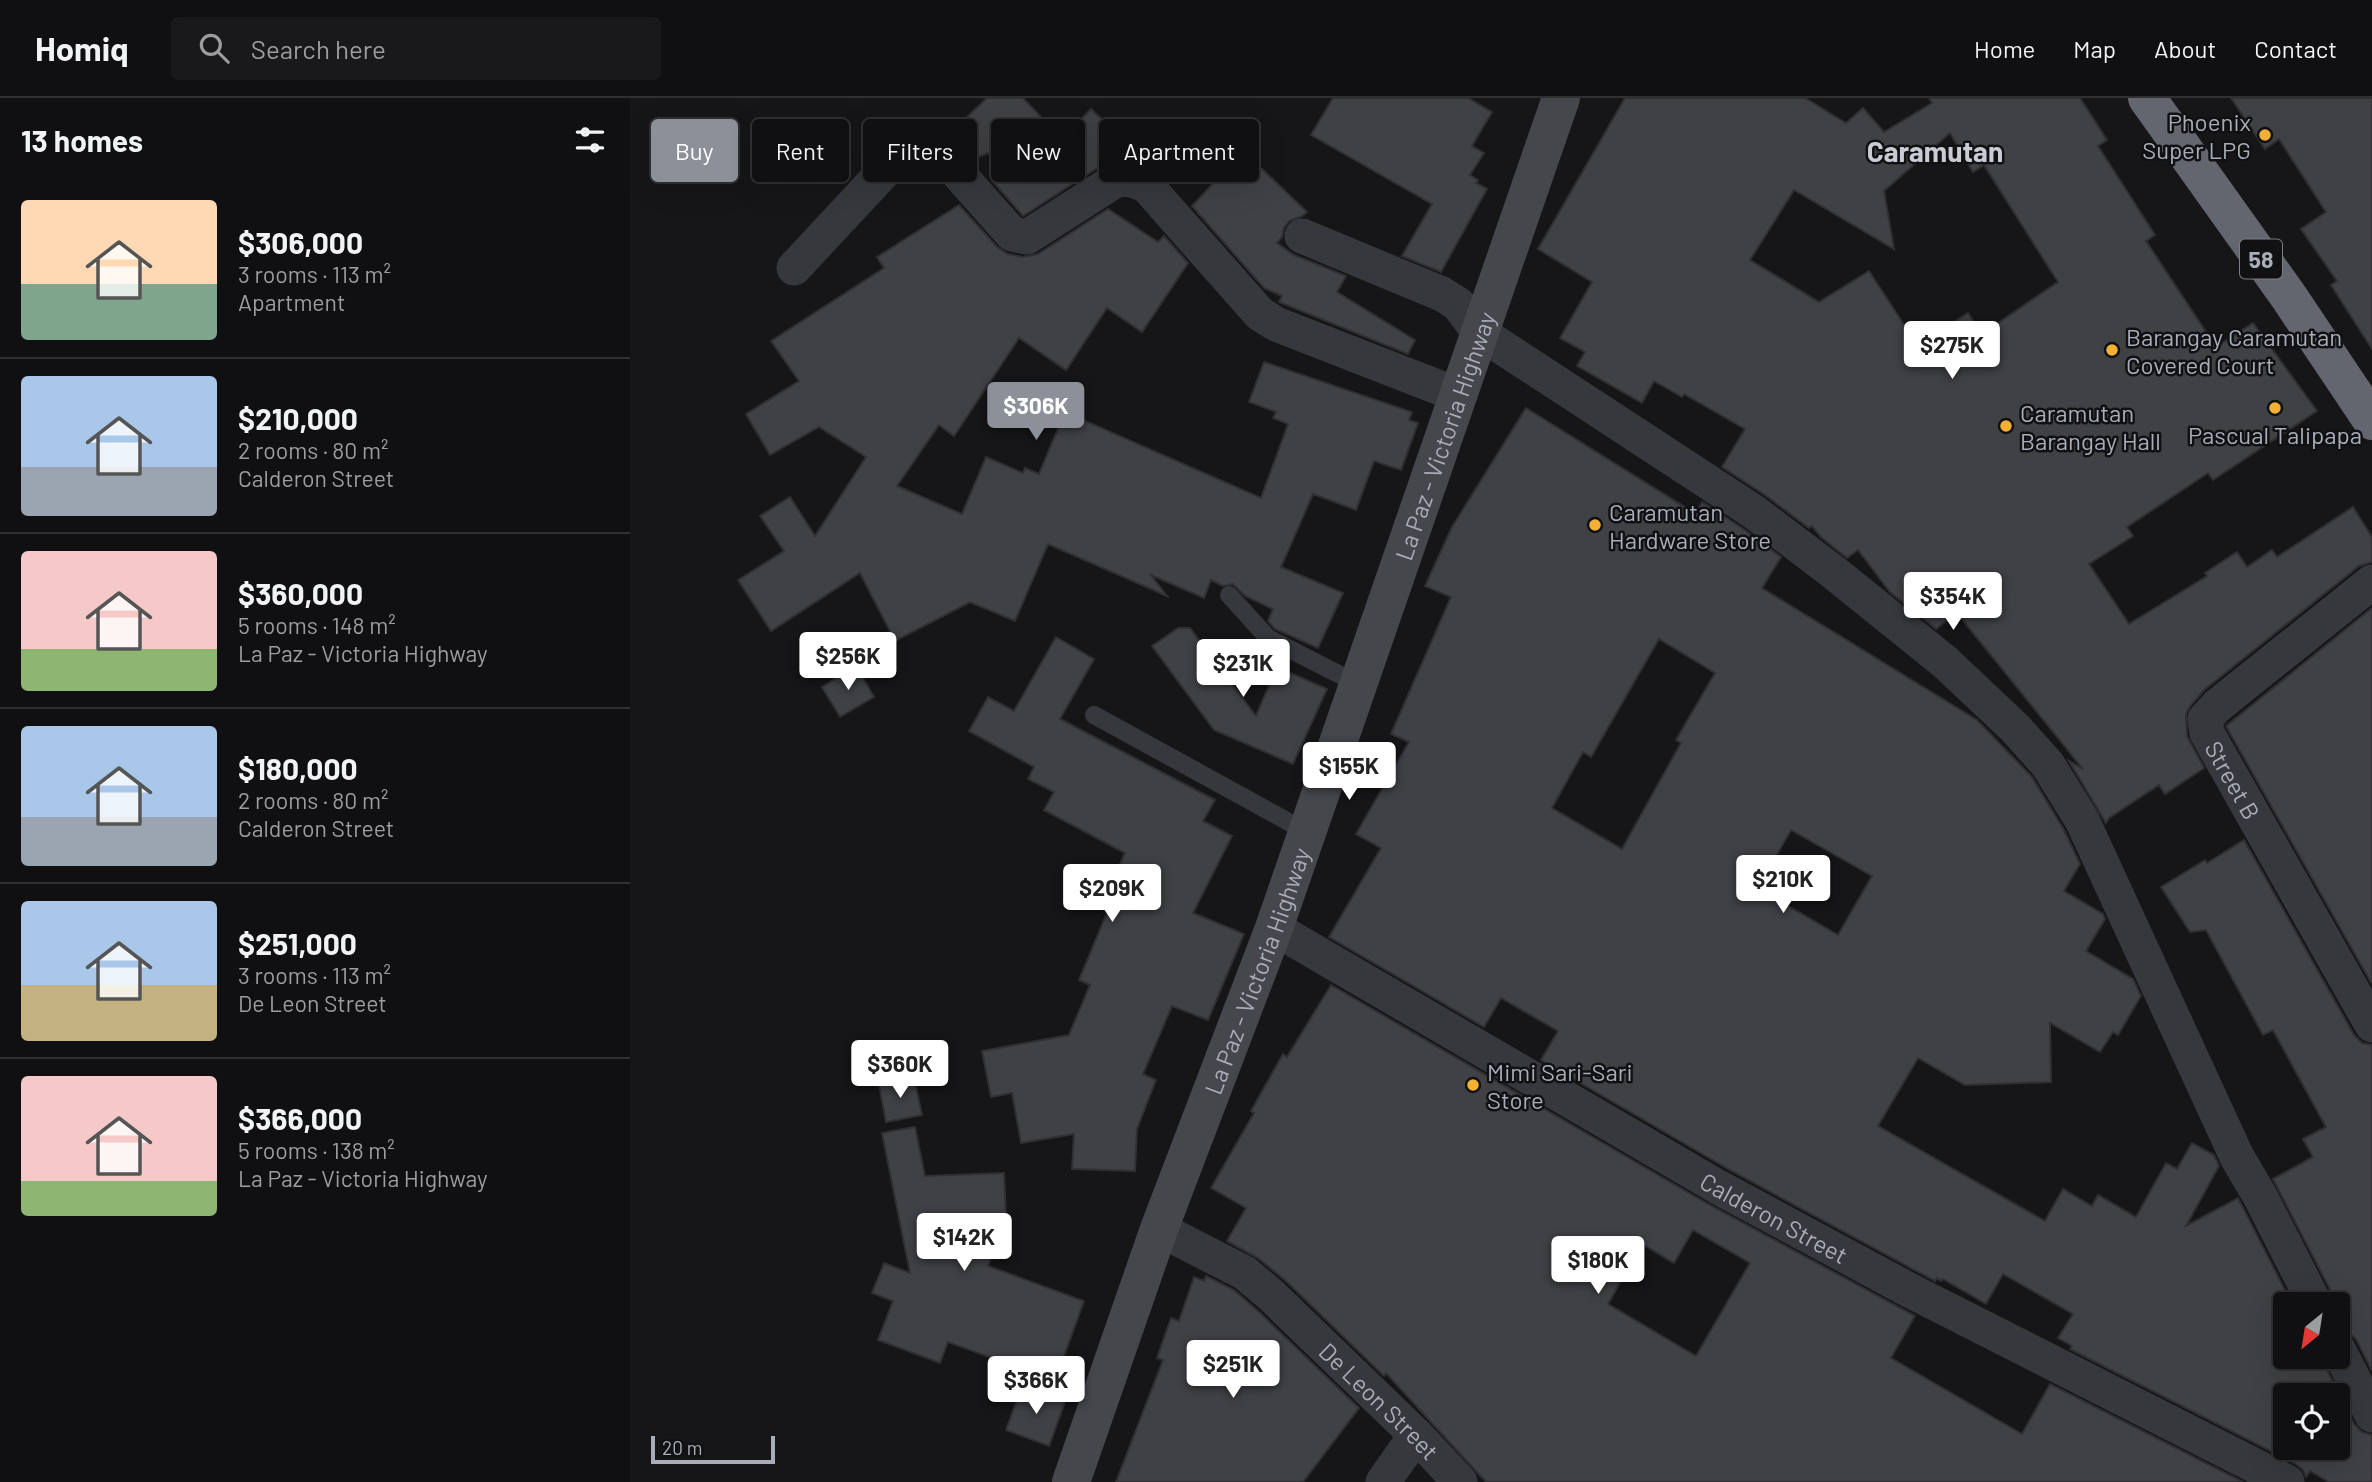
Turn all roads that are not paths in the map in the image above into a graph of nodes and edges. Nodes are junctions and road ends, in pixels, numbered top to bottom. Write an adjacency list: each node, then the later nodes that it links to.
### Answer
1 (1561, 98): 5 (main road, La Paz - Victoria Highway)
2 (2147, 98): 7 (highway, 58)
3 (1302, 236): 5 (street)
4 (794, 268): 6 (street)
5 (1479, 332): 6 (main road, La Paz - Victoria Highway); 16 (street)
6 (1458, 395): 10 (main road, La Paz - Victoria Highway)
7 (2372, 421)
8 (2372, 582): 14 (street, Street B)
9 (1229, 595): 10 (lane)
10 (1358, 684): 12 (main road, La Paz - Victoria Highway)
11 (1094, 715): 12 (lane)
12 (1307, 832): 13 (main road, La Paz - Victoria Highway)
13 (1274, 928): 15 (main road, La Paz - Victoria Highway); 23 (street, Calderon Street)
14 (2372, 1025)
15 (1159, 1229): 19 (street, De Leon Street); 20 (main road, La Paz - Victoria Highway)
16 (2309, 1292)
17 (2348, 1369): 18 (street)
18 (2372, 1415)
19 (1416, 1435): 21 (street); 22 (street, De Leon Street)
20 (1071, 1482)
21 (1383, 1482)
22 (1460, 1482)
23 (2287, 1482)

